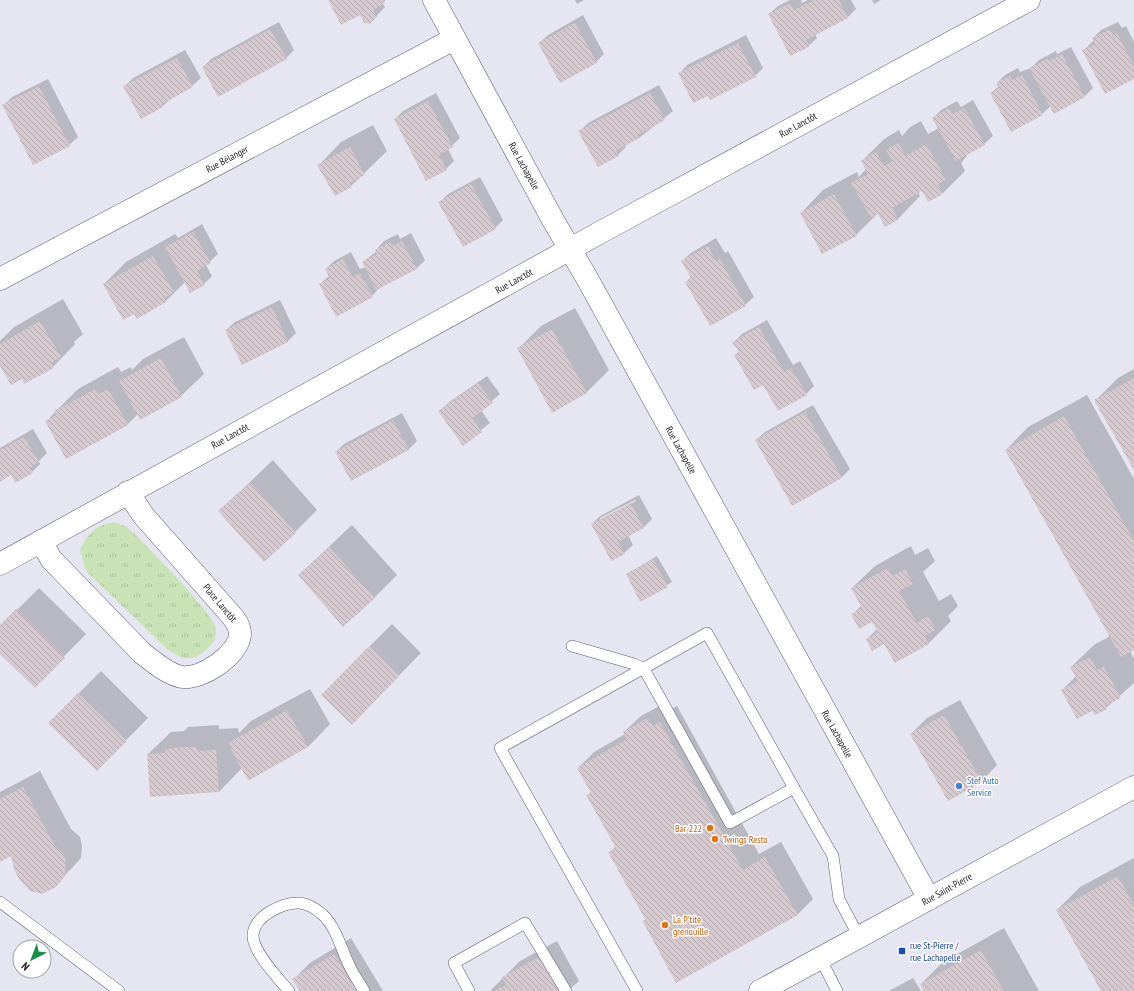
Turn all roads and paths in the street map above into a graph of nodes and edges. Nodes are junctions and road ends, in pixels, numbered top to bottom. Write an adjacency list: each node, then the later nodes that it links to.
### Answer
1 (434, 0): 3 (street, Rue Lachapelle)
2 (1029, 0): 4 (street, Rue Lanctôt)
3 (454, 39): 4 (street, Rue Lachapelle); 5 (street, Rue Bélanger)
4 (570, 250): 6 (street, Rue Lanctôt); 13 (street, Rue Lachapelle)
5 (0, 279)
6 (128, 492): 7 (street, Rue Lanctôt); 7 (street, Place Lanctôt)
7 (41, 541): 8 (street, Rue Lanctôt)
8 (0, 564)
9 (572, 646): 10 (lane)
10 (644, 669): 12 (lane); 12 (lane); 22 (lane)
11 (1134, 787): 13 (street, Rue Saint-Pierre)
12 (794, 788): 15 (lane)
13 (929, 899): 15 (street, Rue Saint-Pierre)
14 (0, 902): 17 (lane)
15 (859, 937): 16 (street, Rue Saint-Pierre)
16 (820, 958): 23 (street, Rue Saint-Pierre); 24 (lane)
17 (119, 991)
18 (289, 991): 19 (lane)
19 (364, 991)
20 (469, 991): 21 (lane)
21 (566, 991)
22 (636, 991)
23 (760, 991)
24 (836, 991)

